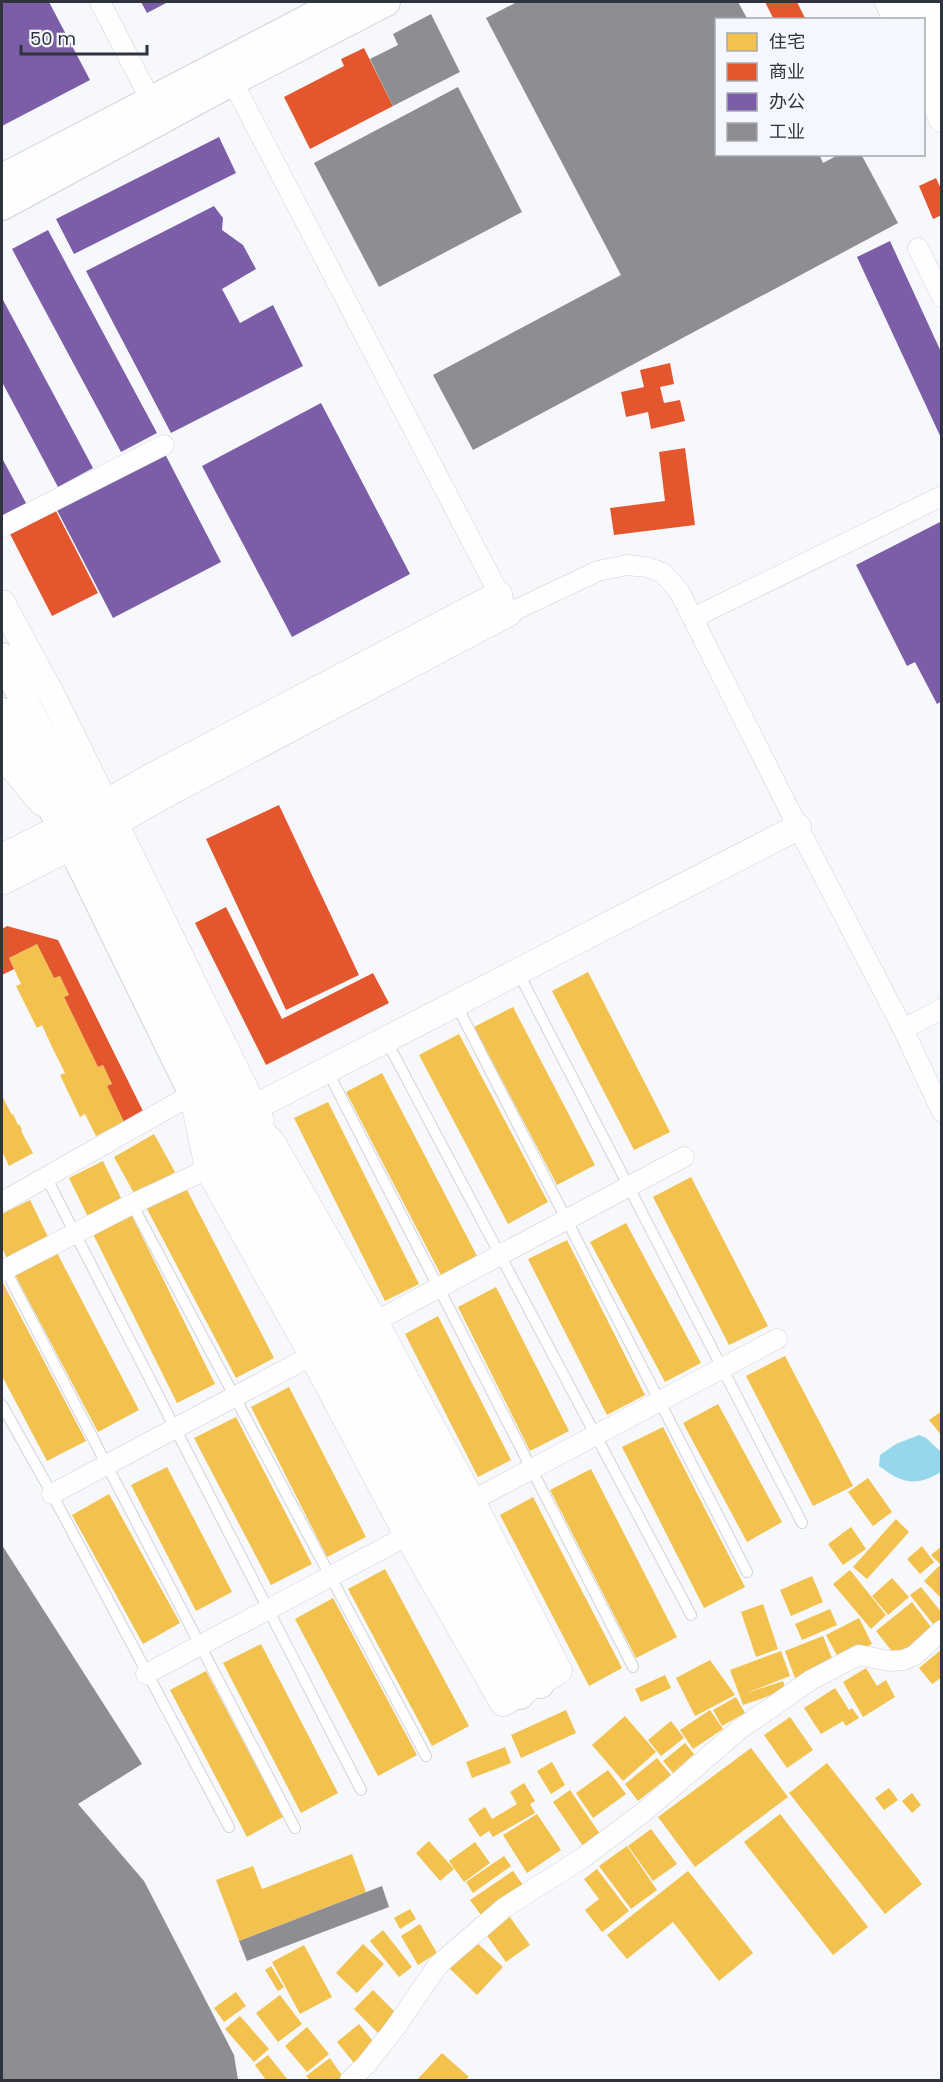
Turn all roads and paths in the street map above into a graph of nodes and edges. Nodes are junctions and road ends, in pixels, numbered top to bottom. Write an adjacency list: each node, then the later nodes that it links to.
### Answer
1 (100, 2): 14 (street)
2 (340, 2): 11 (main road)
3 (386, 2): 11 (main road)
4 (888, 2): 7 (street)
5 (904, 2): 8 (main road)
6 (929, 2): 9 (highway)
7 (895, 18)
8 (912, 18)
9 (942, 28)
10 (925, 44): 12 (main road)
11 (228, 72): 14 (main road); 17 (main road); 24 (street)
12 (942, 80)
13 (925, 82): 15 (street)
14 (151, 101): 16 (main road)
15 (942, 119)
16 (2, 178)
17 (2, 206)
18 (918, 248): 19 (street)
19 (942, 297)
20 (164, 445): 22 (street)
21 (942, 496): 25 (street)
22 (2, 527)
23 (2, 603): 29 (street)
24 (504, 603): 25 (street); 29 (street)
25 (693, 618): 30 (street)
26 (2, 657): 29 (main road)
27 (2, 712): 29 (main road)
28 (2, 755): 29 (street)
29 (88, 825): 31 (street); 32 (street); 39 (main road); 41 (street)
30 (798, 827): 33 (street); 36 (street)
31 (2, 857)
32 (2, 882)
33 (518, 971): 34 (street); 45 (lane)
34 (456, 1003): 37 (street); 48 (lane)
35 (942, 1009): 36 (street)
36 (903, 1029): 40 (street)
37 (386, 1040): 38 (street); 50 (lane)
38 (326, 1070): 41 (street); 52 (lane)
39 (203, 1088): 41 (main road); 43 (street); 44 (street); 53 (main road)
40 (942, 1112)
41 (243, 1113): 53 (main road); 53 (street)
42 (684, 1157): 45 (street)
43 (208, 1169): 47 (street); 53 (street)
44 (46, 1177): 46 (street); 49 (lane)
45 (629, 1186): 48 (street); 55 (lane)
46 (2, 1202)
47 (132, 1204): 49 (street); 56 (lane)
48 (567, 1220): 50 (street); 57 (lane)
49 (75, 1233): 51 (street); 59 (lane)
50 (500, 1255): 52 (street); 60 (lane)
51 (3, 1268): 61 (lane)
52 (438, 1288): 53 (street); 62 (lane)
53 (344, 1338): 56 (street); 64 (main road); 64 (street)
54 (777, 1339): 55 (street)
55 (722, 1368): 57 (street); 65 (lane)
56 (235, 1397): 59 (street); 67 (lane)
57 (660, 1401): 60 (street); 66 (lane)
58 (2, 1405): 63 (lane)
59 (175, 1428): 61 (street); 68 (lane)
60 (596, 1435): 62 (street); 69 (lane)
61 (107, 1465): 63 (street); 71 (lane)
62 (531, 1469): 64 (street); 72 (lane)
63 (52, 1494): 73 (lane)
64 (439, 1518): 67 (street); 74 (main road); 74 (street)
65 (802, 1524)
66 (747, 1572)
67 (330, 1576): 68 (street); 75 (lane)
68 (268, 1609): 71 (street); 76 (lane)
69 (691, 1615)
70 (942, 1630): 79 (street)
71 (200, 1645): 73 (street); 78 (lane)
72 (633, 1667)
73 (146, 1674): 77 (lane)
74 (530, 1688)
75 (426, 1756)
76 (362, 1790)
77 (229, 1827)
78 (295, 1828)
79 (350, 2080)

